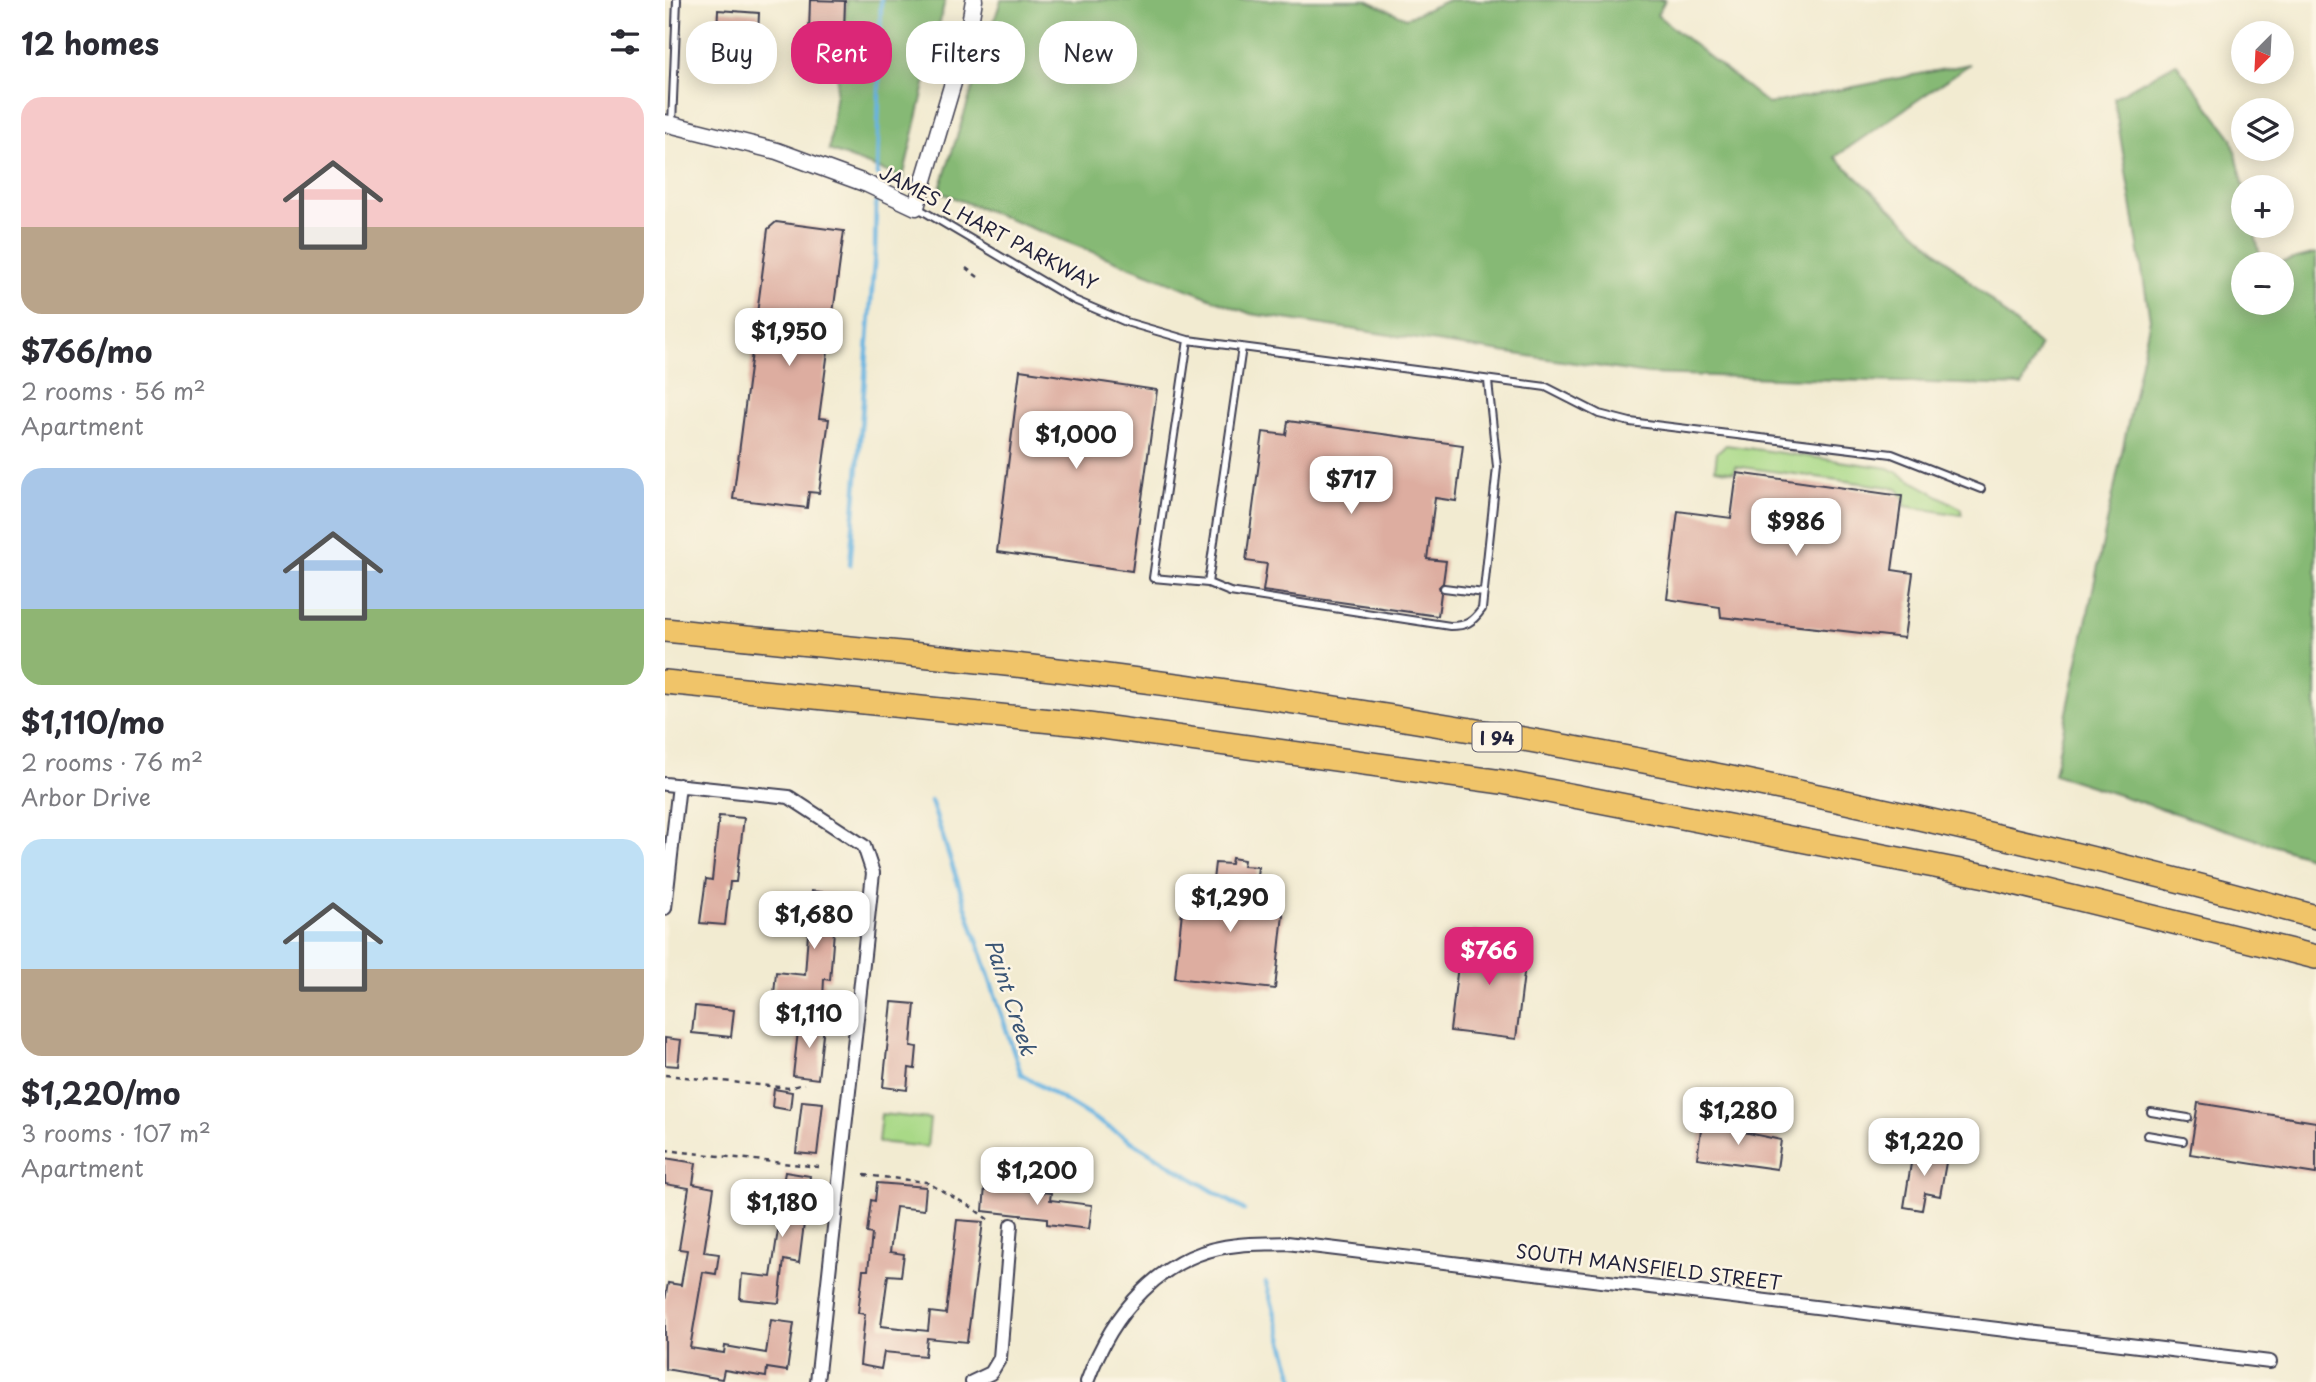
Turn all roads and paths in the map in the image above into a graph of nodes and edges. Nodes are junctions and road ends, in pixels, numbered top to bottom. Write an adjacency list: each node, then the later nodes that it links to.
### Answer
1 (677, 0): 3 (lane)
2 (974, 0): 4 (street)
3 (668, 123): 4 (street, JAMES L HART PARKWAY)
4 (916, 207): 7 (lane, JAMES L HART PARKWAY)
5 (966, 268): 6 (path)
6 (982, 280)
7 (1188, 340): 8 (lane, JAMES L HART PARKWAY); 11 (lane)
8 (1242, 347): 9 (lane, JAMES L HART PARKWAY); 11 (lane)
9 (1488, 382): 10 (lane, JAMES L HART PARKWAY); 13 (lane)
10 (1982, 489)
11 (1208, 583): 13 (lane)
12 (1444, 588): 13 (lane)
13 (1484, 593)
14 (665, 630): 19 (highway, I 94)
15 (665, 682): 20 (highway, I 94)
16 (665, 783): 17 (street)
17 (679, 785): 18 (street); 33 (street)
18 (665, 908)
19 (2316, 917)
20 (2316, 957)
21 (665, 1075): 22 (path)
22 (804, 1083)
23 (2151, 1112): 24 (lane)
24 (2188, 1118)
25 (2147, 1135): 26 (lane)
26 (2183, 1141)
27 (665, 1150): 28 (path)
28 (819, 1167)
29 (865, 1175): 30 (path)
30 (991, 1222)
31 (1011, 1225): 34 (street)
32 (2270, 1362): 35 (street, SOUTH MANSFIELD STREET)
33 (817, 1382)
34 (972, 1382)
35 (1087, 1382)

